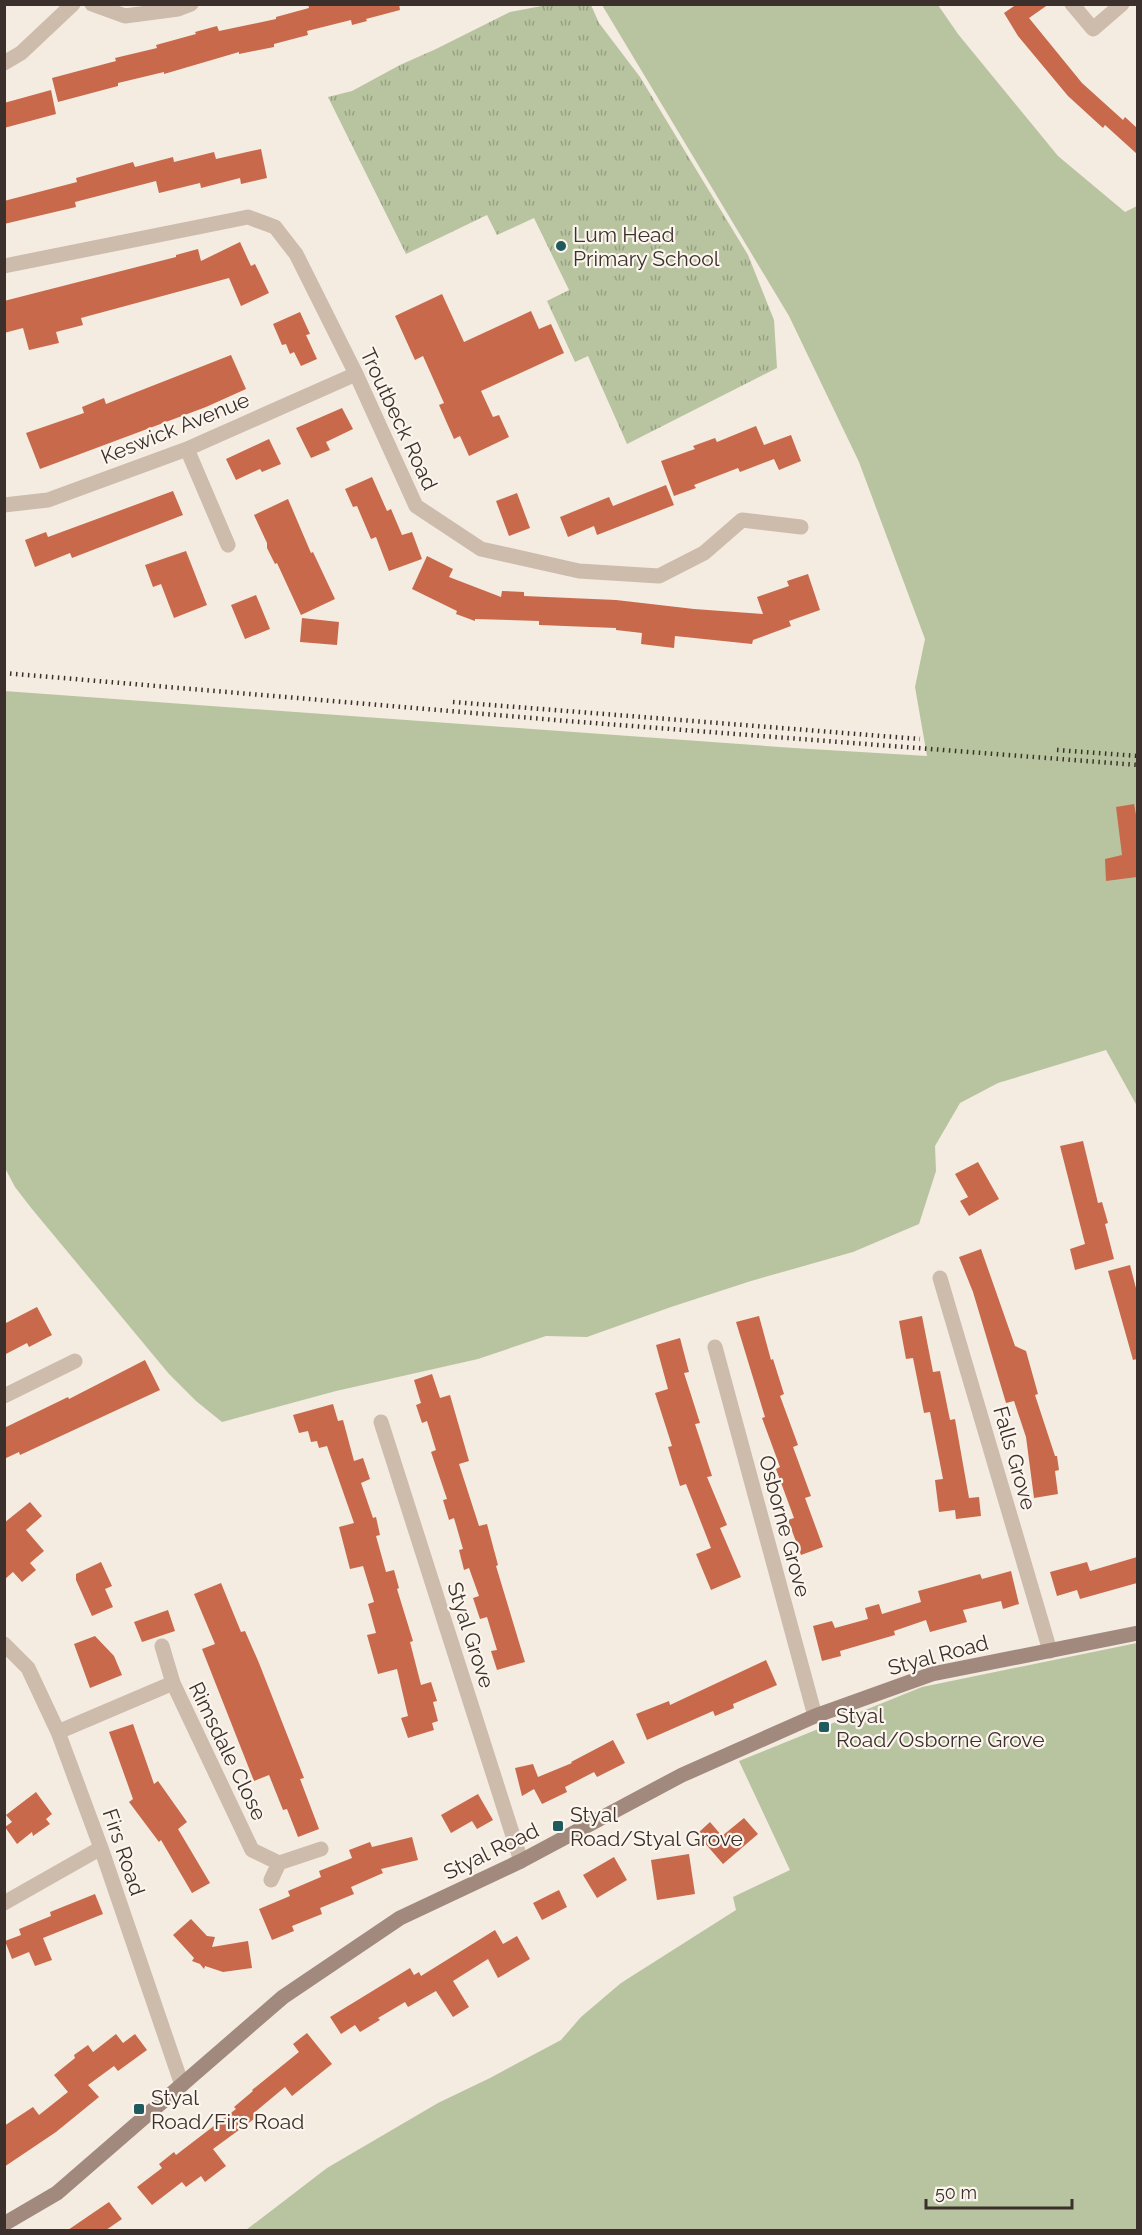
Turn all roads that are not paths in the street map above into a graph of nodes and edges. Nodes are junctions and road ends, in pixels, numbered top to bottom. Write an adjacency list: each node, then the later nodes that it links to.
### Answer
1 (74, 4): 6 (street)
2 (92, 4): 3 (street)
3 (192, 4)
4 (1072, 4): 5 (street)
5 (1122, 4)
6 (4, 63)
7 (4, 266): 8 (street, Troutbeck Road)
8 (356, 374): 9 (street, Keswick Avenue); 11 (street, Troutbeck Road)
9 (187, 450): 10 (street, Keswick Avenue); 12 (street)
10 (4, 505)
11 (801, 527)
12 (228, 545)
13 (940, 1278): 21 (street, Falls Grove)
14 (715, 1347): 23 (street, Osborne Grove)
15 (75, 1361): 16 (street)
16 (4, 1396)
17 (381, 1422): 27 (street, Styal Grove)
18 (1137, 1633): 21 (main road, Styal Road)
19 (4, 1644): 24 (street, Firs Road)
20 (162, 1646): 22 (street)
21 (1050, 1650): 23 (main road, Styal Road)
22 (173, 1683): 24 (street, Rimsdale Close); 28 (street, Rimsdale Close)
23 (815, 1716): 27 (main road, Styal Road)
24 (58, 1732): 25 (street, Firs Road)
25 (101, 1848): 30 (street); 31 (street, Firs Road)
26 (321, 1849): 28 (street)
27 (521, 1861): 31 (main road, Styal Road)
28 (279, 1863): 29 (street)
29 (271, 1880)
30 (4, 1904)
31 (182, 2085): 32 (main road, Styal Road)
32 (4, 2224)

